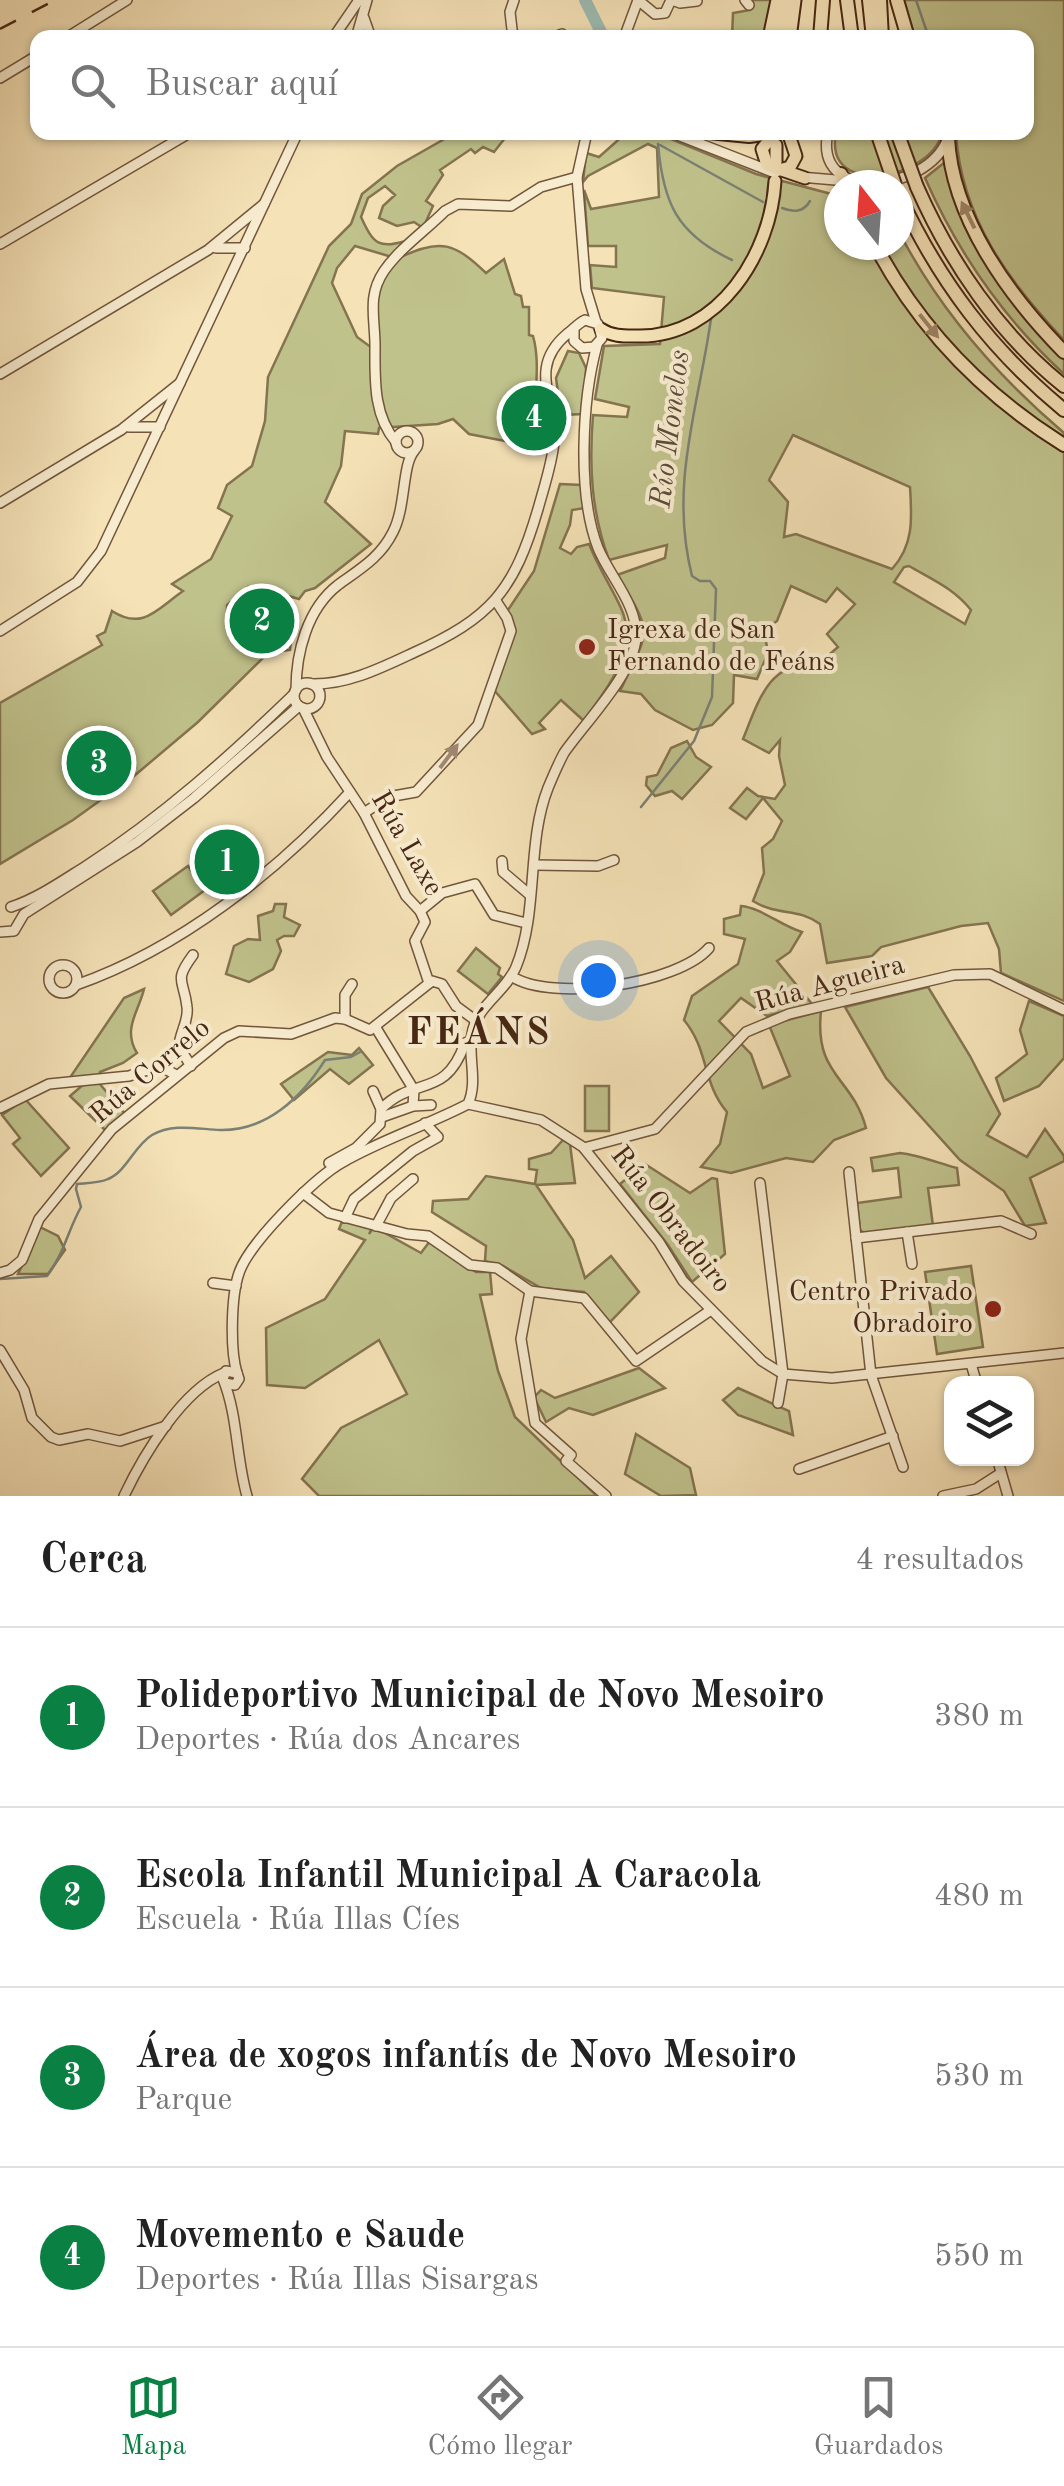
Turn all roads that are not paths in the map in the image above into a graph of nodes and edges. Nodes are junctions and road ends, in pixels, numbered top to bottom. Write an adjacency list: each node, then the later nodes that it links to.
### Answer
1 (127, 0): 16 (street)
2 (514, 0): 20 (street)
3 (638, 0): 4 (street); 21 (street)
4 (672, 0): 14 (street)
5 (776, 0): 22 (main road)
6 (786, 0): 23 (main road)
7 (795, 0): 24 (main road)
8 (823, 0): 25 (highway)
9 (847, 0): 26 (highway)
10 (856, 0): 27 (highway)
11 (869, 0): 28 (highway)
12 (880, 0): 29 (highway)
13 (897, 0): 30 (highway)
14 (698, 1)
15 (363, 3): 17 (street); 18 (street); 19 (street)
16 (79, 30)
17 (339, 30)
18 (358, 30)
19 (367, 30)
20 (512, 30)
21 (627, 30)
22 (770, 30)
23 (781, 30)
24 (791, 30)
25 (821, 30)
26 (854, 30)
27 (856, 30)
28 (872, 30)
29 (882, 30)
30 (906, 30)
31 (30, 60): 32 (street)
32 (0, 78)
33 (178, 140): 54 (street)
34 (297, 140): 51 (street)
35 (584, 140): 48 (street)
36 (690, 140): 49 (street)
37 (772, 140): 46 (main road)
38 (791, 140): 46 (main road)
39 (827, 140): 44 (street)
40 (879, 140): 45 (highway, bridge)
41 (900, 140): 67 (highway, bridge)
42 (947, 140): 47 (street)
43 (950, 140): 62 (highway, one-way to 43)
44 (836, 170)
45 (890, 170)
46 (776, 171): 49 (main road); 60 (main road)
47 (914, 172)
48 (577, 177): 58 (street); 73 (street)
49 (805, 178): 50 (street)
50 (824, 180)
51 (269, 198): 53 (street); 55 (street)
52 (914, 225): 68 (highway)
53 (226, 242): 55 (street); 57 (street); 64 (street)
54 (3, 245)
55 (246, 248): 57 (street)
56 (885, 260): 71 (highway, one-way to 71)
57 (238, 264): 66 (street)
58 (586, 289): 59 (street); 60 (street)
59 (576, 326): 60 (street); 61 (street); 63 (street)
60 (601, 334): 61 (street); 65 (street)
61 (579, 346): 63 (street); 65 (street)
62 (1064, 352)
63 (551, 355): 77 (street)
64 (0, 374)
65 (591, 374): 90 (street)
66 (182, 381): 69 (street); 70 (street)
67 (1064, 386)
68 (1064, 410)
69 (141, 421): 70 (street); 72 (street); 76 (street)
70 (160, 428): 72 (street)
71 (1064, 445)
72 (151, 447): 78 (street)
73 (398, 447): 74 (street); 74 (street); 75 (street)
74 (414, 451): 75 (street)
75 (406, 471): 79 (street)
76 (0, 503)
77 (496, 601): 80 (street); 87 (street, one-way to 77)
78 (0, 631)
79 (300, 661): 81 (street); 82 (street)
80 (342, 682): 81 (street); 83 (street)
81 (310, 684): 82 (street); 83 (street)
82 (295, 692): 84 (street); 94 (street)
83 (319, 700): 84 (street); 85 (street)
84 (301, 707): 85 (street, Rúa Laxe); 96 (street)
85 (316, 731): 86 (street, Rúa Laxe)
86 (350, 792): 87 (street, Rúa Laxe); 102 (street)
87 (368, 810): 95 (street, Rúa Laxe)
88 (502, 860): 92 (street)
89 (614, 860): 90 (street)
90 (535, 864): 92 (street)
91 (457, 890): 93 (street); 95 (street); 97 (street)
92 (530, 895): 97 (street)
93 (454, 903)
94 (4, 906): 96 (street)
95 (420, 912): 104 (street, Rúa Laxe)
96 (19, 923): 98 (street)
97 (526, 923): 101 (street)
98 (0, 932)
99 (709, 948): 101 (street)
100 (193, 955): 110 (street)
101 (511, 976): 107 (street)
102 (76, 980)
103 (352, 984): 106 (street)
104 (428, 984): 107 (street); 108 (street)
105 (1064, 1010): 120 (street, Rúa Agueira)
106 (344, 1019): 108 (street); 110 (street, Rúa Correlo)
107 (476, 1020): 109 (street)
108 (376, 1028): 112 (street)
109 (470, 1041): 112 (street); 115 (street)
110 (191, 1066): 111 (street, Rúa Correlo)
111 (176, 1075): 117 (street); 132 (street, Rúa Correlo)
112 (414, 1090): 116 (street); 118 (street)
113 (373, 1091): 118 (street)
114 (432, 1104): 116 (street)
115 (468, 1104): 119 (street); 120 (street, Rúa Obradoiro)
116 (414, 1106): 118 (street)
117 (0, 1108)
118 (382, 1113): 122 (street)
119 (425, 1122): 122 (street); 126 (street)
120 (584, 1148): 136 (street, Rúa Obradoiro)
121 (849, 1172): 130 (street)
122 (324, 1174): 125 (street)
123 (413, 1179): 127 (street)
124 (760, 1184): 140 (street)
125 (304, 1192): 126 (street); 134 (street)
126 (345, 1218): 127 (street)
127 (376, 1226): 135 (street)
128 (908, 1232): 129 (street); 130 (street); 131 (street)
129 (1031, 1234)
130 (856, 1238): 141 (street)
131 (912, 1264)
132 (0, 1272)
133 (213, 1283): 134 (street)
134 (236, 1286): 143 (street)
135 (530, 1291): 136 (street); 153 (street)
136 (711, 1310): 140 (street, Rúa Obradoiro)
137 (0, 1350): 145 (street)
138 (1064, 1354): 139 (street)
139 (971, 1364): 141 (street); 142 (street)
140 (783, 1374): 141 (street); 144 (street)
141 (871, 1374): 146 (street)
142 (974, 1376)
143 (229, 1377): 145 (street); 152 (street)
144 (778, 1403)
145 (166, 1426): 151 (street)
146 (893, 1436): 148 (street); 149 (street)
147 (999, 1466): 150 (street)
148 (903, 1467)
149 (799, 1469)
150 (1001, 1473): 154 (street); 155 (street)
151 (124, 1496)
152 (247, 1496)
153 (606, 1496)
154 (942, 1496)
155 (1008, 1496)

